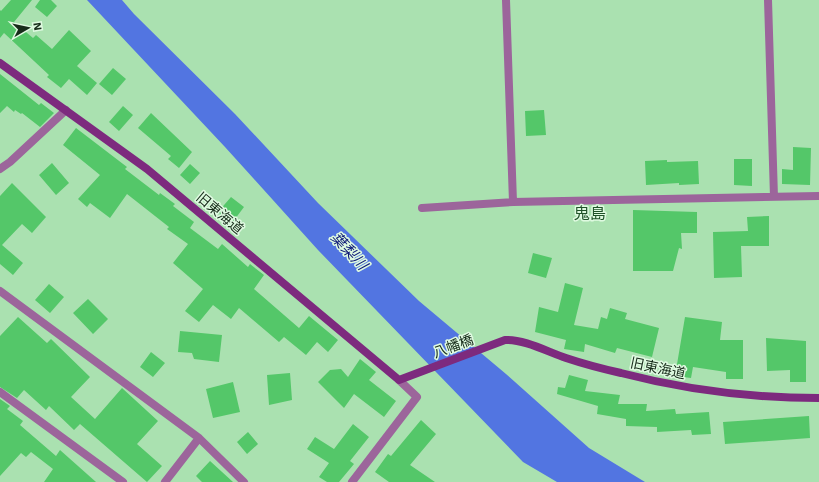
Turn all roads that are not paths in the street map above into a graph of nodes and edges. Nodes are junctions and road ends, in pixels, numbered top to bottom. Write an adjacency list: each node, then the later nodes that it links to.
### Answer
1 (506, 0): 8 (street)
2 (768, 0): 7 (street)
3 (0, 63): 4 (main road, 旧東海道)
4 (66, 110): 5 (street); 12 (main road, 旧東海道)
5 (0, 169)
6 (819, 196): 7 (street)
7 (774, 197): 8 (street)
8 (513, 202): 9 (street)
9 (422, 208)
10 (0, 291): 15 (street)
11 (496, 344): 12 (main road, 八幡橋); 14 (main road, 旧東海道)
12 (399, 380): 19 (street)
13 (0, 392): 16 (street)
14 (819, 398)
15 (199, 438): 17 (street); 18 (street)
16 (123, 482)
17 (165, 482)
18 (244, 482)
19 (352, 482)

